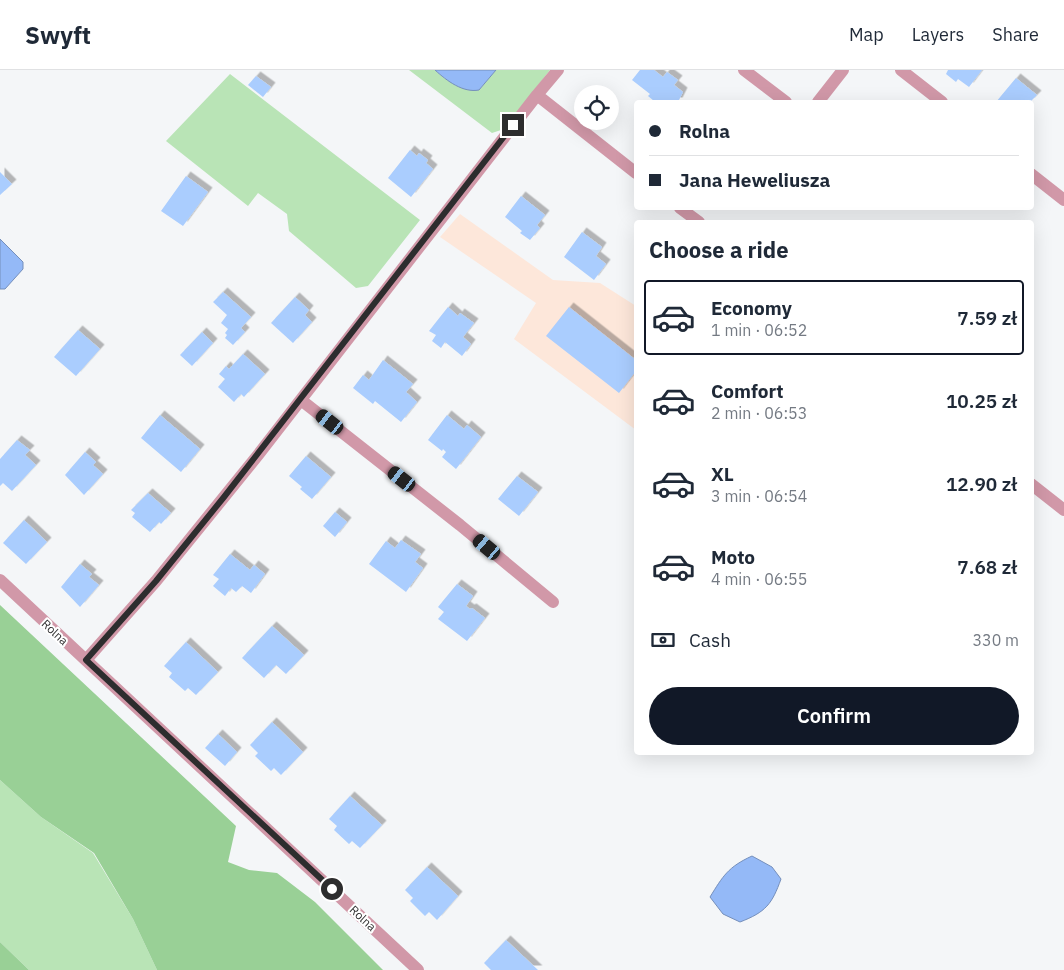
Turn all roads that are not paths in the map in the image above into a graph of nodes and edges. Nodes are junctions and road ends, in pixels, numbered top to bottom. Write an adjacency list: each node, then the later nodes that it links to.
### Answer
1 (558, 70): 5 (street)
2 (744, 70): 6 (street)
3 (843, 70): 7 (street)
4 (901, 70): 8 (street)
5 (537, 95): 9 (street); 14 (street)
6 (783, 100)
7 (820, 100)
8 (939, 100)
9 (634, 171)
10 (1034, 176): 11 (street)
11 (1064, 200)
12 (683, 210): 13 (street)
13 (696, 220)
14 (301, 400): 18 (street); 19 (street)
15 (1034, 486): 16 (street)
16 (1064, 510)
17 (0, 580): 19 (street, Rolna)
18 (553, 602)
19 (86, 660): 20 (street, Rolna)
20 (418, 970)

